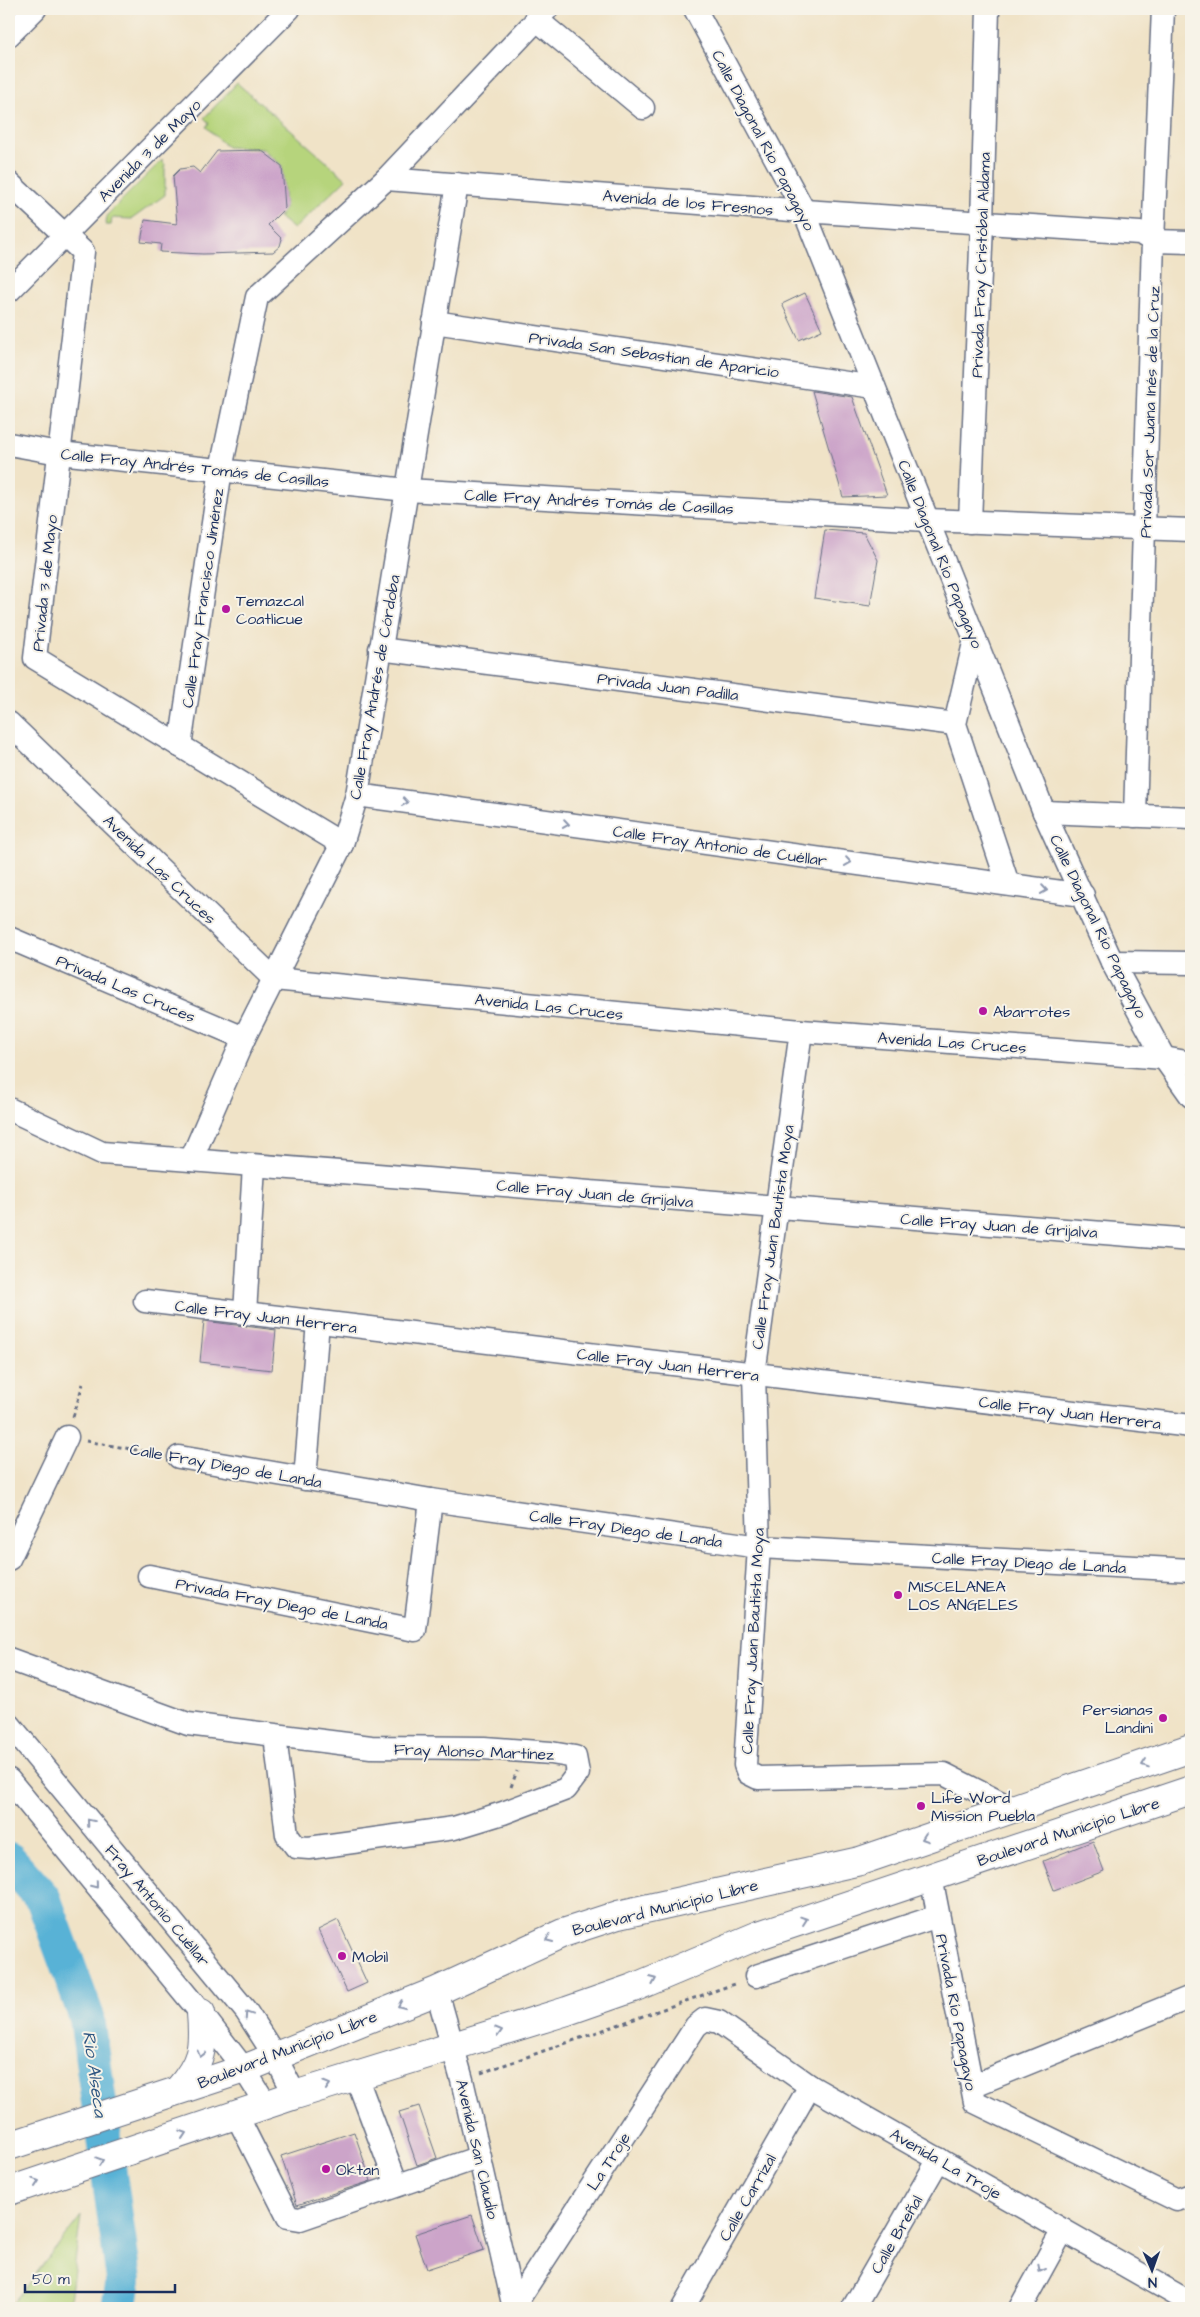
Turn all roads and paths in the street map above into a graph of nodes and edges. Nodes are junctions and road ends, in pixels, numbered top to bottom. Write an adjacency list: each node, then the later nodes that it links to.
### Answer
1 (35, 9): 7 (street)
2 (289, 9): 16 (street, Avenida 3 de Mayo)
3 (695, 9): 12 (street, Calle Diagonal Río Papagayo)
4 (988, 9): 13 (street, Privada Fray Cristóbal Aldama)
5 (1163, 9): 15 (street, Privada Sor Juana Inés de la Cruz)
6 (542, 14): 8 (street); 9 (street, Calle Fray Francisco Jiménez)
7 (9, 35)
8 (643, 108)
9 (386, 178): 11 (street, Avenida de los Fresnos); 23 (street, Calle Fray Francisco Jiménez)
10 (9, 183): 16 (street, Privada 3 de Mayo)
11 (457, 184): 12 (street, Avenida de los Fresnos); 19 (street, Calle Fray Andrés de Córdoba)
12 (804, 211): 13 (street, Avenida de los Fresnos); 20 (street, Calle Diagonal Río Papagayo)
13 (982, 223): 15 (street, Avenida de los Fresnos); 26 (street, Privada Fray Cristóbal Aldama)
14 (1191, 227): 15 (street, Avenida de los Fresnos)
15 (1149, 233): 17 (street, Avenida de los Fresnos); 27 (street, Privada Sor Juana Inés de la Cruz)
16 (65, 235): 18 (street, Avenida 3 de Mayo); 22 (street, Privada 3 de Mayo)
17 (1191, 242)
18 (9, 291)
19 (434, 322): 20 (street, Privada San Sebastian de Aparicio); 24 (street, Calle Fray Andrés de Córdoba)
20 (874, 387): 25 (street, Calle Diagonal Río Papagayo)
21 (9, 444): 22 (street, Calle Fray Andrés Tomás de Casillas)
22 (59, 453): 23 (street, Calle Fray Andrés Tomás de Casillas); 33 (street, Privada 3 de Mayo)
23 (221, 469): 24 (street, Calle Fray Andrés Tomás de Casillas); 33 (street, Calle Fray Francisco Jiménez)
24 (407, 490): 25 (street, Calle Fray Andrés Tomás de Casillas); 30 (street, Calle Fray Andrés de Córdoba)
25 (927, 520): 26 (street, Calle Fray Andrés Tomás de Casillas); 29 (street, Calle Diagonal Río Papagayo)
26 (970, 522): 27 (street, Calle Fray Andrés Tomás de Casillas)
27 (1146, 529): 28 (street, Calle Fray Andrés Tomás de Casillas); 36 (street, Privada Sor Juana Inés de la Cruz)
28 (1191, 530)
29 (975, 638): 32 (street); 35 (street, Calle Diagonal Río Papagayo)
30 (380, 649): 32 (street, Privada Juan Padilla); 34 (street, Calle Fray Andrés de Córdoba)
31 (9, 722): 44 (street, Avenida Las Cruces)
32 (955, 724): 39 (street)
33 (180, 746): 38 (street, Privada 3 de Mayo)
34 (356, 795): 38 (street, Calle Fray Andrés de Córdoba); 39 (street, Calle Fray Antonio de Cuéllar, one-way to 39)
35 (1044, 812): 36 (street); 40 (street, Calle Diagonal Río Papagayo)
36 (1135, 816): 37 (street)
37 (1191, 818)
38 (342, 844): 44 (street, Calle Fray Andrés de Córdoba)
39 (1008, 884): 40 (street, Calle Fray Antonio de Cuéllar, one-way to 40)
40 (1083, 896): 42 (street, Calle Diagonal Río Papagayo)
41 (9, 938): 46 (street, Privada Las Cruces)
42 (1112, 962): 43 (street); 47 (street, Calle Diagonal Río Papagayo)
43 (1191, 964)
44 (274, 979): 45 (street, Avenida Las Cruces); 46 (street, Calle Fray Andrés de Córdoba)
45 (801, 1031): 47 (street, Avenida Las Cruces); 53 (street, Calle Fray Juan Bautista Moya)
46 (244, 1038): 51 (street, Calle Fray Andrés de Córdoba)
47 (1164, 1058): 48 (street, Avenida Las Cruces); 49 (street, Calle Diagonal Río Papagayo)
48 (1191, 1063)
49 (1191, 1096)
50 (9, 1109): 51 (street, Calle Fray Juan de Grijalva)
51 (191, 1160): 52 (street, Calle Fray Juan de Grijalva)
52 (254, 1166): 53 (street, Calle Fray Juan de Grijalva); 56 (street)
53 (776, 1208): 54 (street, Calle Fray Juan de Grijalva); 58 (street, Calle Fray Juan Bautista Moya)
54 (1191, 1240)
55 (145, 1301): 56 (street, Calle Fray Juan Herrera)
56 (245, 1313): 57 (street, Calle Fray Juan Herrera)
57 (318, 1322): 58 (street, Calle Fray Juan Herrera); 63 (street)
58 (754, 1374): 60 (street, Calle Fray Juan Herrera); 65 (street, Calle Fray Juan Bautista Moya)
59 (83, 1384): 61 (path)
60 (1191, 1426)
61 (66, 1437): 62 (path, Calle Fray Diego de Landa); 66 (street)
62 (179, 1457): 63 (street, Calle Fray Diego de Landa)
63 (305, 1479): 64 (street, Calle Fray Diego de Landa)
64 (431, 1500): 65 (street, Calle Fray Diego de Landa); 68 (street, Privada Fray Diego de Landa)
65 (759, 1548): 67 (street, Calle Fray Diego de Landa); 76 (street, Calle Fray Juan Bautista Moya)
66 (9, 1559)
67 (1191, 1570)
68 (149, 1576)
69 (9, 1659): 71 (street)
70 (9, 1724): 86 (street, Fray Antonio Cuéllar, one-way to 70)
71 (275, 1736): 73 (street, Fray Alonso Martínez); 77 (street, Fray Alonso Martínez)
72 (1191, 1748): 76 (main road, Boulevard Municipio Libre, one-way to 76)
73 (520, 1751): 77 (path); 77 (street, Fray Alonso Martínez)
74 (9, 1780): 83 (street, one-way to 83)
75 (1191, 1790): 78 (main road, Boulevard Municipio Libre)
76 (1011, 1808): 81 (main road, Boulevard Municipio Libre, one-way to 81)
77 (503, 1814)
78 (931, 1877): 79 (street, Privada Río Papagayo); 85 (main road, Boulevard Municipio Libre, one-way to 78)
79 (938, 1916): 80 (street); 91 (street, Privada Río Papagayo)
80 (756, 1976): 89 (path)
81 (437, 1991): 85 (street, Avenida San Claudio); 86 (main road, Boulevard Municipio Libre, one-way to 86)
82 (1191, 1997): 91 (street)
83 (201, 2013): 87 (street); 92 (main road, one-way to 92)
84 (705, 2019): 90 (street, Avenida La Troje); 104 (street, La Troje)
85 (452, 2045): 88 (main road, Boulevard Municipio Libre); 89 (street, Avenida San Claudio)
86 (275, 2056): 87 (main road, Boulevard Municipio Libre); 93 (street, Fray Antonio Cuéllar)
87 (244, 2069): 92 (main road, Boulevard Municipio Libre); 94 (street)
88 (356, 2076): 93 (main road, Boulevard Municipio Libre, one-way to 88); 99 (street)
89 (462, 2080): 97 (street, Avenida San Claudio)
90 (810, 2086): 98 (street, Avenida La Troje); 105 (street, Calle Carrizal)
91 (972, 2086): 101 (street, Privada Río Papagayo)
92 (179, 2090): 96 (main road, Boulevard Municipio Libre)
93 (296, 2095): 94 (main road, Boulevard Municipio Libre)
94 (267, 2106): 95 (main road, Boulevard Municipio Libre)
95 (237, 2116): 99 (street); 100 (main road, Boulevard Municipio Libre, one-way to 95)
96 (9, 2146)
97 (480, 2157): 99 (street); 104 (street, Avenida San Claudio)
98 (939, 2159): 102 (street, Avenida La Troje); 106 (street, Calle Breñal)
99 (397, 2186)
100 (9, 2191)
101 (1184, 2198)
102 (1063, 2230): 103 (street, Avenida La Troje); 107 (street, one-way to 107)
103 (1189, 2304)
104 (514, 2307)
105 (683, 2308)
106 (853, 2308)
107 (1020, 2308)

